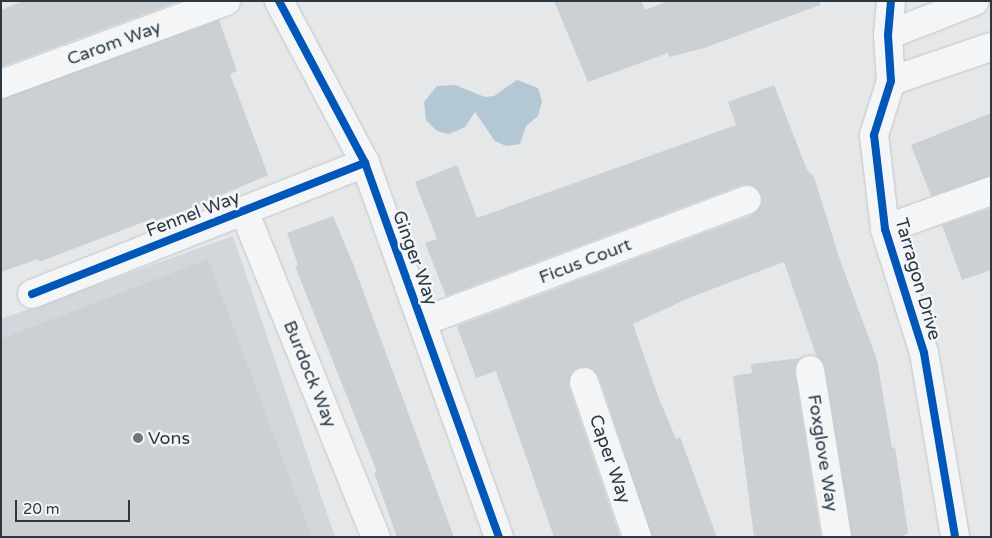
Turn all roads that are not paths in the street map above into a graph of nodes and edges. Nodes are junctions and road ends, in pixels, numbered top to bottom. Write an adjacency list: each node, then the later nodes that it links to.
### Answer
1 (226, 1): 8 (street, Carom Way)
2 (279, 1): 9 (street, Ginger Way)
3 (891, 1): 5 (street, Tarragon Drive)
4 (974, 1): 5 (street)
5 (888, 35): 7 (street, Tarragon Drive)
6 (991, 47): 7 (street)
7 (891, 81): 13 (street, Tarragon Drive)
8 (1, 84)
9 (365, 163): 12 (street, Fennel Way); 15 (street, Ginger Way)
10 (991, 191): 13 (street)
11 (747, 200): 15 (street, Ficus Court)
12 (244, 211): 14 (street, Fennel Way); 18 (street, Burdock Way)
13 (885, 229): 22 (street, Tarragon Drive)
14 (32, 294)
15 (422, 322): 19 (street, Ginger Way)
16 (810, 370): 21 (street, Foxglove Way)
17 (584, 382): 20 (street, Caper Way)
18 (376, 537)
19 (499, 537)
20 (637, 537)
21 (836, 537)
22 (954, 537)

